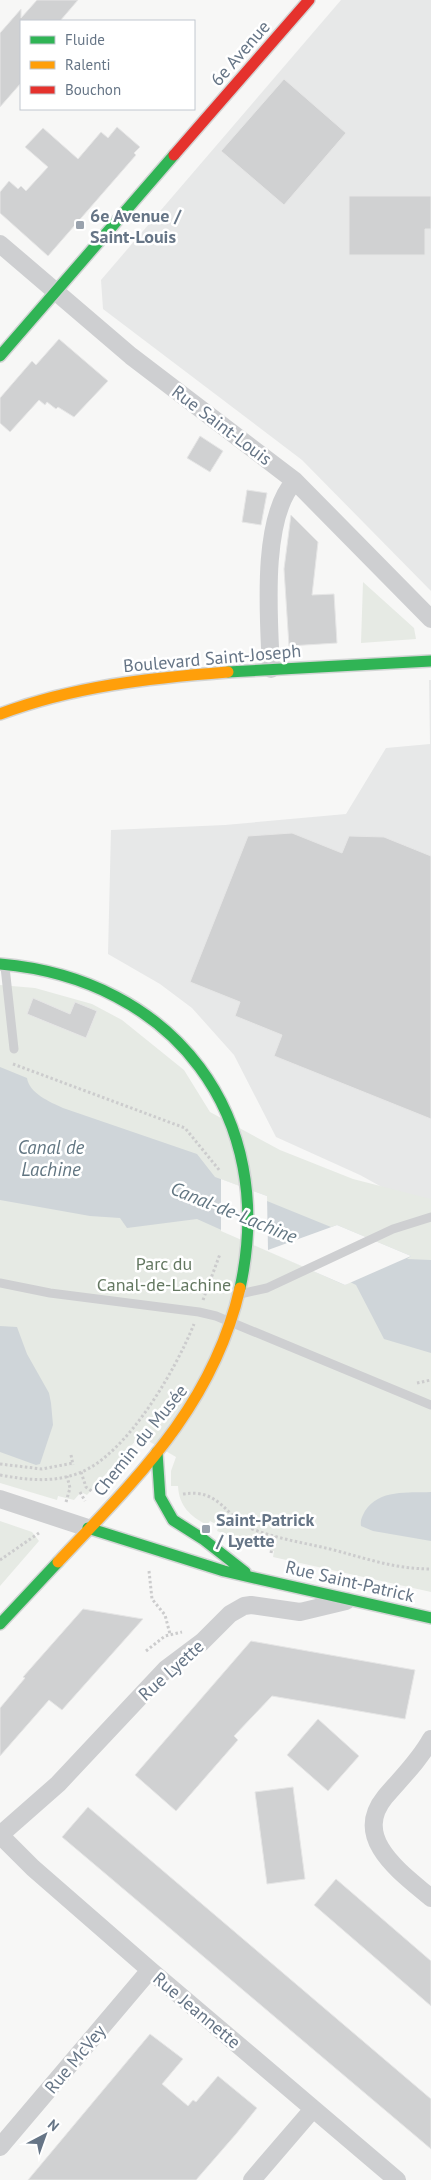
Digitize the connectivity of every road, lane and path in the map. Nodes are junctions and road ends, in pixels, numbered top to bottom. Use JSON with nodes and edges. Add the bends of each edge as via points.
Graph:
{"nodes":[{"id":1,"x":309,"y":0,"type":"edge"},
{"id":2,"x":0,"y":244,"type":"edge"},
{"id":3,"x":56,"y":292,"type":"junction"},
{"id":4,"x":0,"y":356,"type":"edge"},
{"id":5,"x":295,"y":481,"type":"junction"},
{"id":6,"x":431,"y":619,"type":"edge"},
{"id":7,"x":431,"y":661,"type":"edge"},
{"id":8,"x":271,"y":669,"type":"junction"},
{"id":9,"x":0,"y":714,"type":"edge"},
{"id":10,"x":2,"y":964,"type":"edge"},
{"id":11,"x":14,"y":1049,"type":"dead end"},
{"id":12,"x":9,"y":1063,"type":"dead end"},
{"id":13,"x":224,"y":1176,"type":"dead end"},
{"id":14,"x":431,"y":1217,"type":"edge"},
{"id":15,"x":221,"y":1252,"type":"dead end"},
{"id":16,"x":0,"y":1283,"type":"edge"},
{"id":17,"x":239,"y":1294,"type":"junction"},
{"id":18,"x":202,"y":1303,"type":"dead end"},
{"id":19,"x":231,"y":1321,"type":"junction"},
{"id":20,"x":195,"y":1323,"type":"dead end"},
{"id":21,"x":431,"y":1405,"type":"edge"},
{"id":22,"x":157,"y":1452,"type":"junction"},
{"id":23,"x":71,"y":1455,"type":"dead end"},
{"id":24,"x":0,"y":1464,"type":"edge"},
{"id":25,"x":81,"y":1472,"type":"junction"},
{"id":26,"x":0,"y":1475,"type":"edge"},
{"id":27,"x":67,"y":1476,"type":"junction"},
{"id":28,"x":80,"y":1492,"type":"dead end"},
{"id":29,"x":93,"y":1492,"type":"dead end"},
{"id":30,"x":175,"y":1496,"type":"dead end"},
{"id":31,"x":0,"y":1499,"type":"edge"},
{"id":32,"x":66,"y":1501,"type":"dead end"},
{"id":33,"x":85,"y":1501,"type":"dead end"},
{"id":34,"x":88,"y":1528,"type":"junction"},
{"id":35,"x":42,"y":1532,"type":"dead end"},
{"id":36,"x":274,"y":1536,"type":"junction"},
{"id":37,"x":271,"y":1553,"type":"dead end"},
{"id":38,"x":0,"y":1560,"type":"edge"},
{"id":39,"x":148,"y":1563,"type":"dead end"},
{"id":40,"x":431,"y":1569,"type":"edge"},
{"id":41,"x":250,"y":1577,"type":"junction"},
{"id":42,"x":352,"y":1600,"type":"junction"},
{"id":43,"x":431,"y":1618,"type":"edge"},
{"id":44,"x":0,"y":1624,"type":"edge"},
{"id":45,"x":170,"y":1634,"type":"dead end"},
{"id":46,"x":431,"y":1739,"type":"edge"},
{"id":47,"x":0,"y":1835,"type":"edge"},
{"id":48,"x":431,"y":1898,"type":"edge"},
{"id":49,"x":150,"y":1970,"type":"junction"},
{"id":50,"x":313,"y":2109,"type":"junction"},
{"id":51,"x":0,"y":2147,"type":"edge"},
{"id":52,"x":252,"y":2180,"type":"edge"},
{"id":53,"x":397,"y":2180,"type":"edge"}],
"edges":[{"from":1,"to":3,"type":"street","name":"6e Avenue"},
{"from":2,"to":3,"type":"street","name":"Rue Saint-Louis"},
{"from":3,"to":4,"type":"street","name":"6e Avenue"},
{"from":3,"to":5,"type":"street","name":"Rue Saint-Louis","via":[[131,356]]},
{"from":5,"to":6,"type":"street","name":"Rue Saint-Louis"},
{"from":5,"to":8,"type":"street","via":[[282,499],[269,565]]},
{"from":7,"to":8,"type":"street","name":"Boulevard Saint-Joseph"},
{"from":8,"to":9,"type":"street","name":"Boulevard Saint-Joseph","via":[[121,684],[47,698]]},
{"from":10,"to":11,"type":"lane"},
{"from":10,"to":17,"type":"street","name":"Chemin du Musée","via":[[52,972],[98,987],[139,1010],[177,1040],[206,1076],[229,1117],[242,1156],[247,1188],[247,1242]]},
{"from":12,"to":13,"type":"path","via":[[186,1128]]},
{"from":14,"to":17,"type":"lane","via":[[393,1228],[260,1291]]},
{"from":15,"to":18,"type":"path"},
{"from":16,"to":19,"type":"lane","via":[[199,1312]]},
{"from":17,"to":19,"type":"street","name":"Chemin du Musée"},
{"from":19,"to":21,"type":"lane"},
{"from":19,"to":22,"type":"street","name":"Chemin du Musée","via":[[202,1391]]},
{"from":20,"to":25,"type":"path","via":[[175,1367],[147,1410],[108,1453]]},
{"from":22,"to":34,"type":"street","name":"Chemin du Musée"},
{"from":22,"to":41,"type":"street","via":[[160,1497],[173,1520],[203,1539]]},
{"from":23,"to":24,"type":"path","via":[[73,1464],[42,1469]]},
{"from":25,"to":27,"type":"path"},
{"from":25,"to":29,"type":"path","via":[[86,1487]]},
{"from":26,"to":27,"type":"path","via":[[35,1480]]},
{"from":27,"to":32,"type":"path","via":[[70,1488]]},
{"from":28,"to":33,"type":"path"},
{"from":30,"to":36,"type":"path","via":[[196,1493],[210,1497],[245,1526]]},
{"from":31,"to":34,"type":"street"},
{"from":34,"to":41,"type":"street","name":"Rue Saint-Patrick","via":[[181,1559]]},
{"from":34,"to":44,"type":"street","name":"Chemin du Musée"},
{"from":35,"to":38,"type":"path"},
{"from":36,"to":37,"type":"path"},
{"from":36,"to":40,"type":"path","via":[[392,1567]]},
{"from":39,"to":45,"type":"path","via":[[152,1599],[164,1615]]},
{"from":41,"to":42,"type":"street","name":"Rue Saint-Patrick"},
{"from":42,"to":43,"type":"street","name":"Rue Saint-Patrick"},
{"from":42,"to":47,"type":"street","name":"Rue Lyette","via":[[300,1612],[266,1605],[244,1606],[230,1614],[202,1642],[159,1676],[71,1771]]},
{"from":46,"to":48,"type":"street","via":[[420,1757],[382,1800],[374,1821],[375,1836],[384,1854]]},
{"from":47,"to":49,"type":"street","name":"Rue Jeannette"},
{"from":49,"to":50,"type":"street","name":"Rue Jeannette"},
{"from":49,"to":51,"type":"street","name":"Rue McVey"},
{"from":50,"to":52,"type":"street"},
{"from":50,"to":53,"type":"street","name":"Rue Jeannette"}]}
